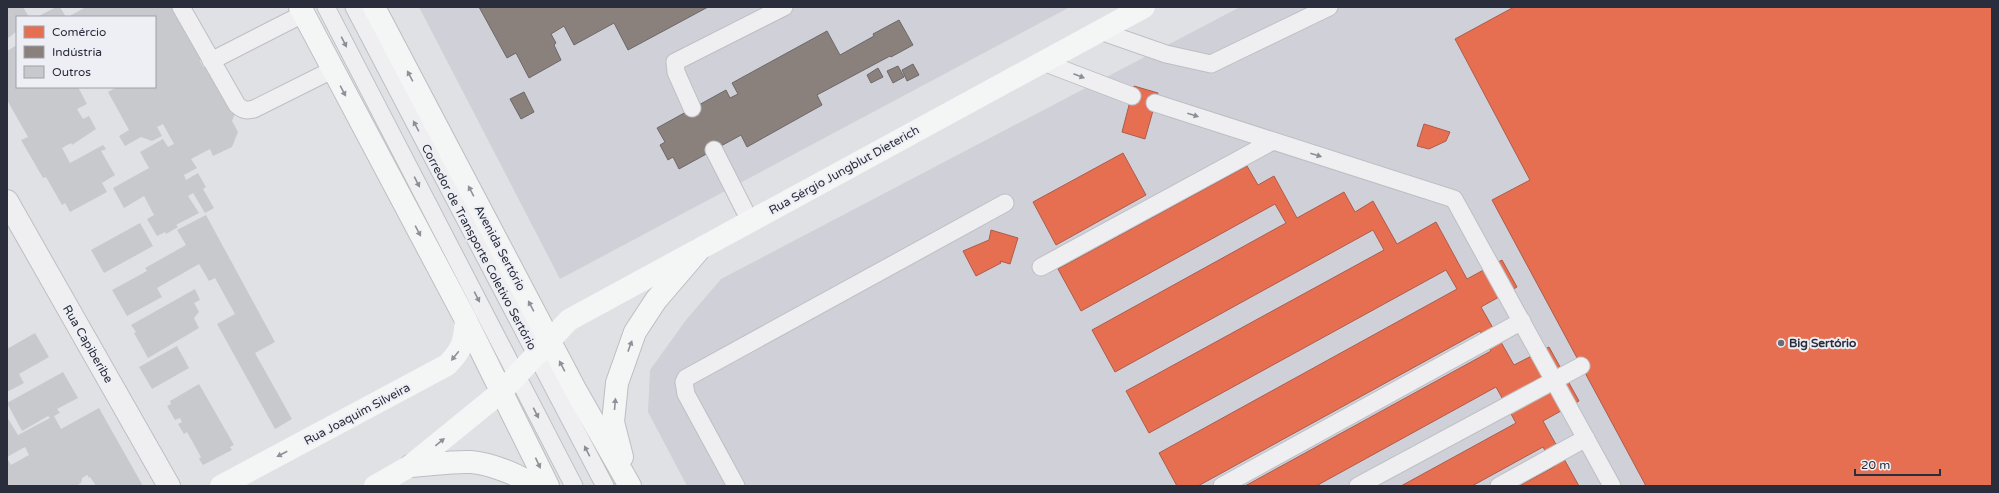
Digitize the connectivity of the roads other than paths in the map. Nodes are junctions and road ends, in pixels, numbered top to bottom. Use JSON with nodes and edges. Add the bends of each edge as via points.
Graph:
{"nodes":[{"id":1,"x":181,"y":7,"type":"edge"},
{"id":2,"x":326,"y":7,"type":"edge"},
{"id":3,"x":354,"y":7,"type":"edge"},
{"id":4,"x":374,"y":7,"type":"edge"},
{"id":5,"x":784,"y":7,"type":"edge"},
{"id":6,"x":1144,"y":7,"type":"edge"},
{"id":7,"x":1329,"y":7,"type":"edge"},
{"id":8,"x":301,"y":11,"type":"edge"},
{"id":9,"x":1100,"y":31,"type":"junction"},
{"id":10,"x":211,"y":61,"type":"junction"},
{"id":11,"x":1043,"y":62,"type":"junction"},
{"id":12,"x":332,"y":70,"type":"junction"},
{"id":13,"x":1132,"y":96,"type":"dead end"},
{"id":14,"x":1155,"y":104,"type":"dead end"},
{"id":15,"x":692,"y":108,"type":"dead end"},
{"id":16,"x":1273,"y":141,"type":"junction"},
{"id":17,"x":714,"y":150,"type":"dead end"},
{"id":18,"x":7,"y":201,"type":"edge"},
{"id":19,"x":1005,"y":203,"type":"dead end"},
{"id":20,"x":750,"y":221,"type":"junction"},
{"id":21,"x":698,"y":251,"type":"junction"},
{"id":22,"x":1041,"y":267,"type":"dead end"},
{"id":23,"x":466,"y":320,"type":"junction"},
{"id":24,"x":1522,"y":321,"type":"junction"},
{"id":25,"x":542,"y":348,"type":"junction"},
{"id":26,"x":1580,"y":366,"type":"dead end"},
{"id":27,"x":516,"y":374,"type":"junction"},
{"id":28,"x":1554,"y":380,"type":"junction"},
{"id":29,"x":501,"y":392,"type":"junction"},
{"id":30,"x":1586,"y":438,"type":"junction"},
{"id":31,"x":410,"y":466,"type":"junction"},
{"id":32,"x":629,"y":485,"type":"edge"},
{"id":33,"x":169,"y":486,"type":"edge"},
{"id":34,"x":221,"y":486,"type":"edge"},
{"id":35,"x":375,"y":486,"type":"edge"},
{"id":36,"x":533,"y":486,"type":"edge"},
{"id":37,"x":548,"y":486,"type":"edge"},
{"id":38,"x":574,"y":486,"type":"edge"},
{"id":39,"x":605,"y":486,"type":"edge"},
{"id":40,"x":736,"y":486,"type":"edge"},
{"id":41,"x":1222,"y":486,"type":"edge"},
{"id":42,"x":1358,"y":486,"type":"edge"},
{"id":43,"x":1499,"y":486,"type":"edge"},
{"id":44,"x":1612,"y":486,"type":"edge"}],
"edges":[{"from":1,"to":10,"type":"lane"},
{"from":2,"to":27,"type":"lane","name":"Corredor de Transporte Coletivo Sertório","one_way":true},
{"from":25,"to":3,"type":"lane","name":"Corredor de Transporte Coletivo Sertório","one_way":true},
{"from":25,"to":4,"type":"main road","name":"Avenida Sertório","one_way":true},
{"from":5,"to":15,"type":"lane","via":[[675,62],[676,72]]},
{"from":6,"to":9,"type":"main road","name":"Rua Sérgio Jungblut Dieterich"},
{"from":7,"to":9,"type":"lane","via":[[1212,64],[1166,54]]},
{"from":8,"to":10,"type":"lane"},
{"from":8,"to":12,"type":"main road"},
{"from":9,"to":11,"type":"main road","name":"Rua Sérgio Jungblut Dieterich"},
{"from":10,"to":12,"type":"lane","via":[[237,105],[248,111]]},
{"from":11,"to":13,"type":"lane","one_way":true},
{"from":11,"to":20,"type":"main road","name":"Rua Sérgio Jungblut Dieterich"},
{"from":12,"to":23,"type":"main road","one_way":true},
{"from":14,"to":16,"type":"lane","one_way":true},
{"from":16,"to":22,"type":"lane"},
{"from":16,"to":24,"type":"lane","one_way":true,"via":[[1454,198]]},
{"from":17,"to":20,"type":"lane"},
{"from":18,"to":33,"type":"street","name":"Rua Capiberibe"},
{"from":19,"to":40,"type":"lane","via":[[686,378],[686,394]]},
{"from":20,"to":21,"type":"main road","name":"Rua Sérgio Jungblut Dieterich"},
{"from":21,"to":25,"type":"main road","name":"Rua Sérgio Jungblut Dieterich","via":[[569,320]]},
{"from":32,"to":21,"type":"main road","one_way":true,"via":[[613,422],[617,383],[635,332],[656,300]]},
{"from":23,"to":29,"type":"main road"},
{"from":23,"to":34,"type":"main road","name":"Rua Joaquim Silveira","one_way":true,"via":[[465,336],[459,353],[447,365]]},
{"from":24,"to":28,"type":"lane"},
{"from":24,"to":41,"type":"lane"},
{"from":25,"to":27,"type":"main road"},
{"from":32,"to":25,"type":"main road","name":"Avenida Sertório","one_way":true},
{"from":39,"to":25,"type":"lane","name":"Corredor de Transporte Coletivo Sertório","one_way":true},
{"from":26,"to":28,"type":"lane"},
{"from":27,"to":29,"type":"main road"},
{"from":27,"to":38,"type":"lane","name":"Corredor de Transporte Coletivo Sertório","one_way":true},
{"from":28,"to":30,"type":"lane"},
{"from":28,"to":42,"type":"lane"},
{"from":31,"to":29,"type":"main road","one_way":true},
{"from":29,"to":37,"type":"main road","one_way":true},
{"from":30,"to":43,"type":"lane"},
{"from":30,"to":44,"type":"lane"},
{"from":31,"to":35,"type":"main road"},
{"from":31,"to":36,"type":"main road","via":[[472,462],[526,480]]}]}
